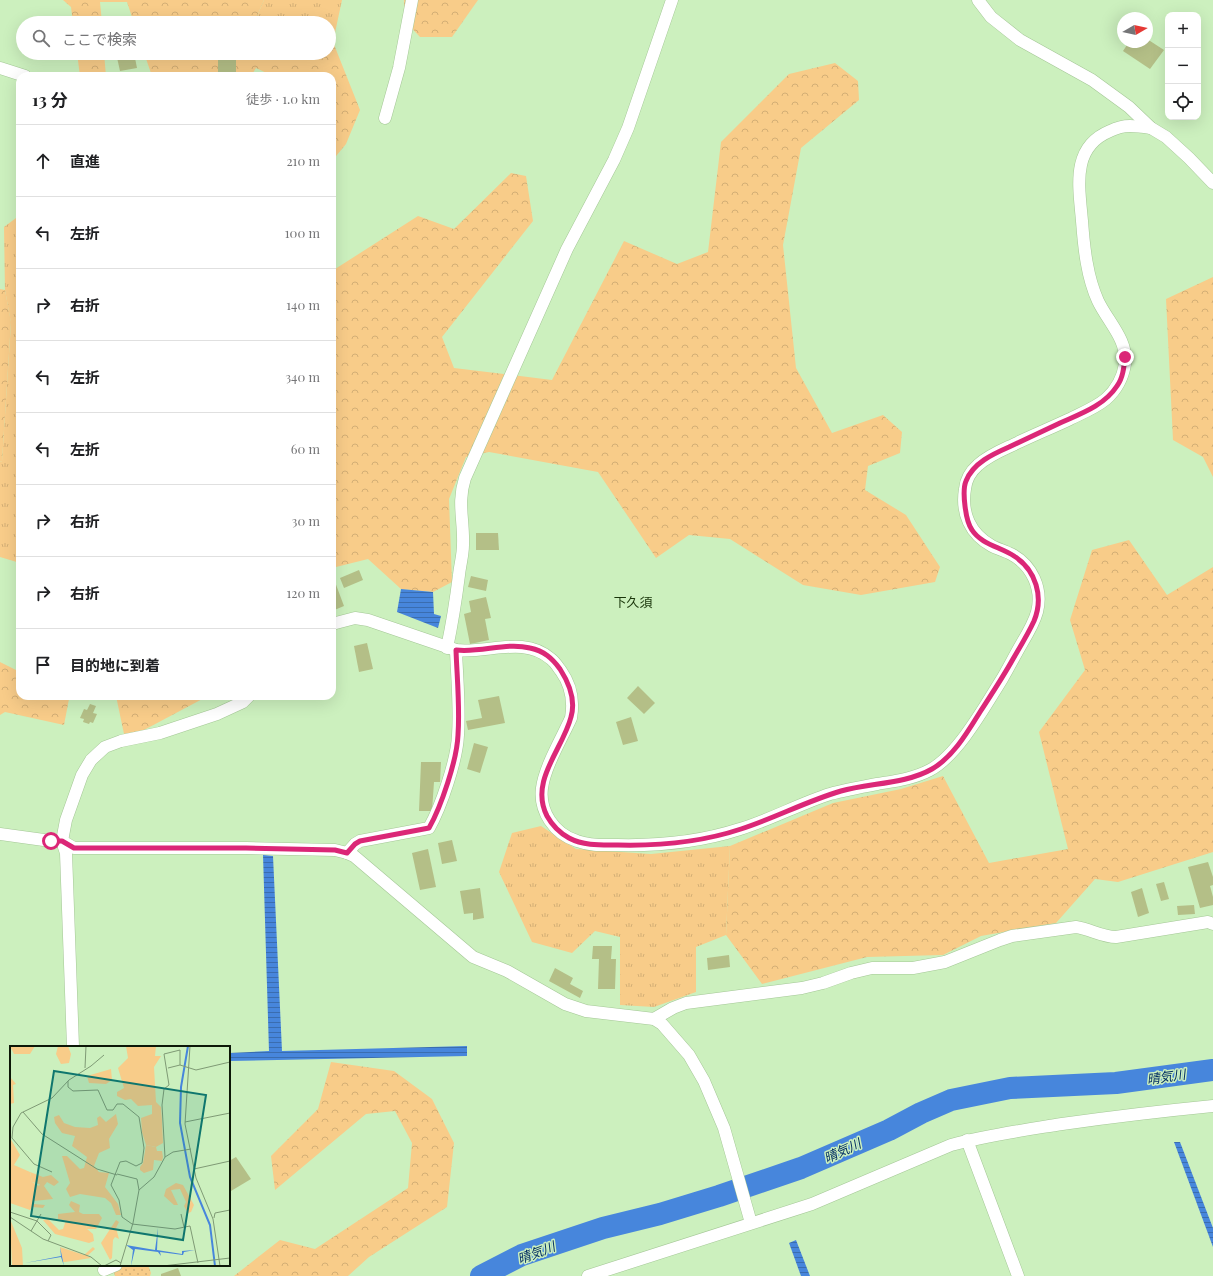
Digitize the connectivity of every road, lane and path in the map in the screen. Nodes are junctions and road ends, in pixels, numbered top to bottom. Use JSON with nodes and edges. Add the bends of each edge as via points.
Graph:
{"nodes":[{"id":1,"x":412,"y":0,"type":"edge"},
{"id":2,"x":672,"y":0,"type":"edge"},
{"id":3,"x":978,"y":0,"type":"edge"},
{"id":4,"x":0,"y":68,"type":"edge"},
{"id":5,"x":16,"y":73,"type":"edge"},
{"id":6,"x":385,"y":118,"type":"dead end"},
{"id":7,"x":1151,"y":128,"type":"junction"},
{"id":8,"x":1213,"y":183,"type":"edge"},
{"id":9,"x":336,"y":623,"type":"edge"},
{"id":10,"x":451,"y":649,"type":"junction"},
{"id":11,"x":245,"y":700,"type":"edge"},
{"id":12,"x":0,"y":834,"type":"edge"},
{"id":13,"x":62,"y":841,"type":"junction"},
{"id":14,"x":347,"y":853,"type":"junction"},
{"id":15,"x":1213,"y":924,"type":"edge"},
{"id":16,"x":654,"y":1019,"type":"junction"},
{"id":17,"x":73,"y":1046,"type":"edge"},
{"id":18,"x":1213,"y":1106,"type":"edge"},
{"id":19,"x":967,"y":1140,"type":"junction"},
{"id":20,"x":751,"y":1223,"type":"junction"},
{"id":21,"x":114,"y":1266,"type":"edge"},
{"id":22,"x":104,"y":1270,"type":"edge"},
{"id":23,"x":593,"y":1275,"type":"edge"},
{"id":24,"x":1018,"y":1276,"type":"edge"}],
"edges":[{"from":1,"to":6,"type":"street","via":[[399,68]]},
{"from":2,"to":10,"type":"street","via":[[628,128],[567,249],[465,478],[460,503],[463,546]]},
{"from":3,"to":7,"type":"street","via":[[991,17],[1020,40],[1092,80]]},
{"from":4,"to":5,"type":"street"},
{"from":7,"to":8,"type":"street","via":[[1166,137]]},
{"from":7,"to":10,"type":"street","via":[[1128,125],[1103,134],[1086,151],[1079,177],[1084,248],[1091,282],[1098,302],[1122,341],[1124,368],[1118,384],[1106,399],[1090,410],[992,454],[975,467],[966,481],[963,497],[972,531],[988,544],[1024,563],[1037,584],[1038,610],[1002,678],[966,734],[951,753],[932,769],[909,778],[826,795],[740,829],[697,840],[648,846],[592,845],[579,842],[558,830],[544,810],[542,800],[545,775],[571,718],[571,692],[565,677],[552,660],[542,652],[528,647],[512,646],[468,651]]},
{"from":9,"to":10,"type":"street","via":[[355,618],[368,620]]},
{"from":10,"to":14,"type":"street","via":[[458,736],[451,772],[435,819],[429,828],[360,841]]},
{"from":11,"to":13,"type":"street","via":[[217,714],[106,747],[91,760],[82,775],[66,820]]},
{"from":12,"to":13,"type":"street"},
{"from":13,"to":14,"type":"street","via":[[74,848],[246,848],[335,850]]},
{"from":13,"to":17,"type":"street","via":[[66,853]]},
{"from":14,"to":16,"type":"street","via":[[354,856],[473,957],[507,971],[565,1004],[586,1011]]},
{"from":15,"to":16,"type":"street","via":[[1208,922],[1116,937],[1106,937],[1086,928],[1076,927],[1012,936],[945,962],[913,968],[872,968],[802,988],[686,1003]]},
{"from":16,"to":20,"type":"street","via":[[662,1024],[688,1055],[704,1081],[724,1128]]},
{"from":18,"to":19,"type":"street","via":[[1112,1117]]},
{"from":19,"to":20,"type":"street","via":[[812,1204]]},
{"from":19,"to":24,"type":"street"},
{"from":20,"to":23,"type":"street"},
{"from":21,"to":22,"type":"street"}]}
